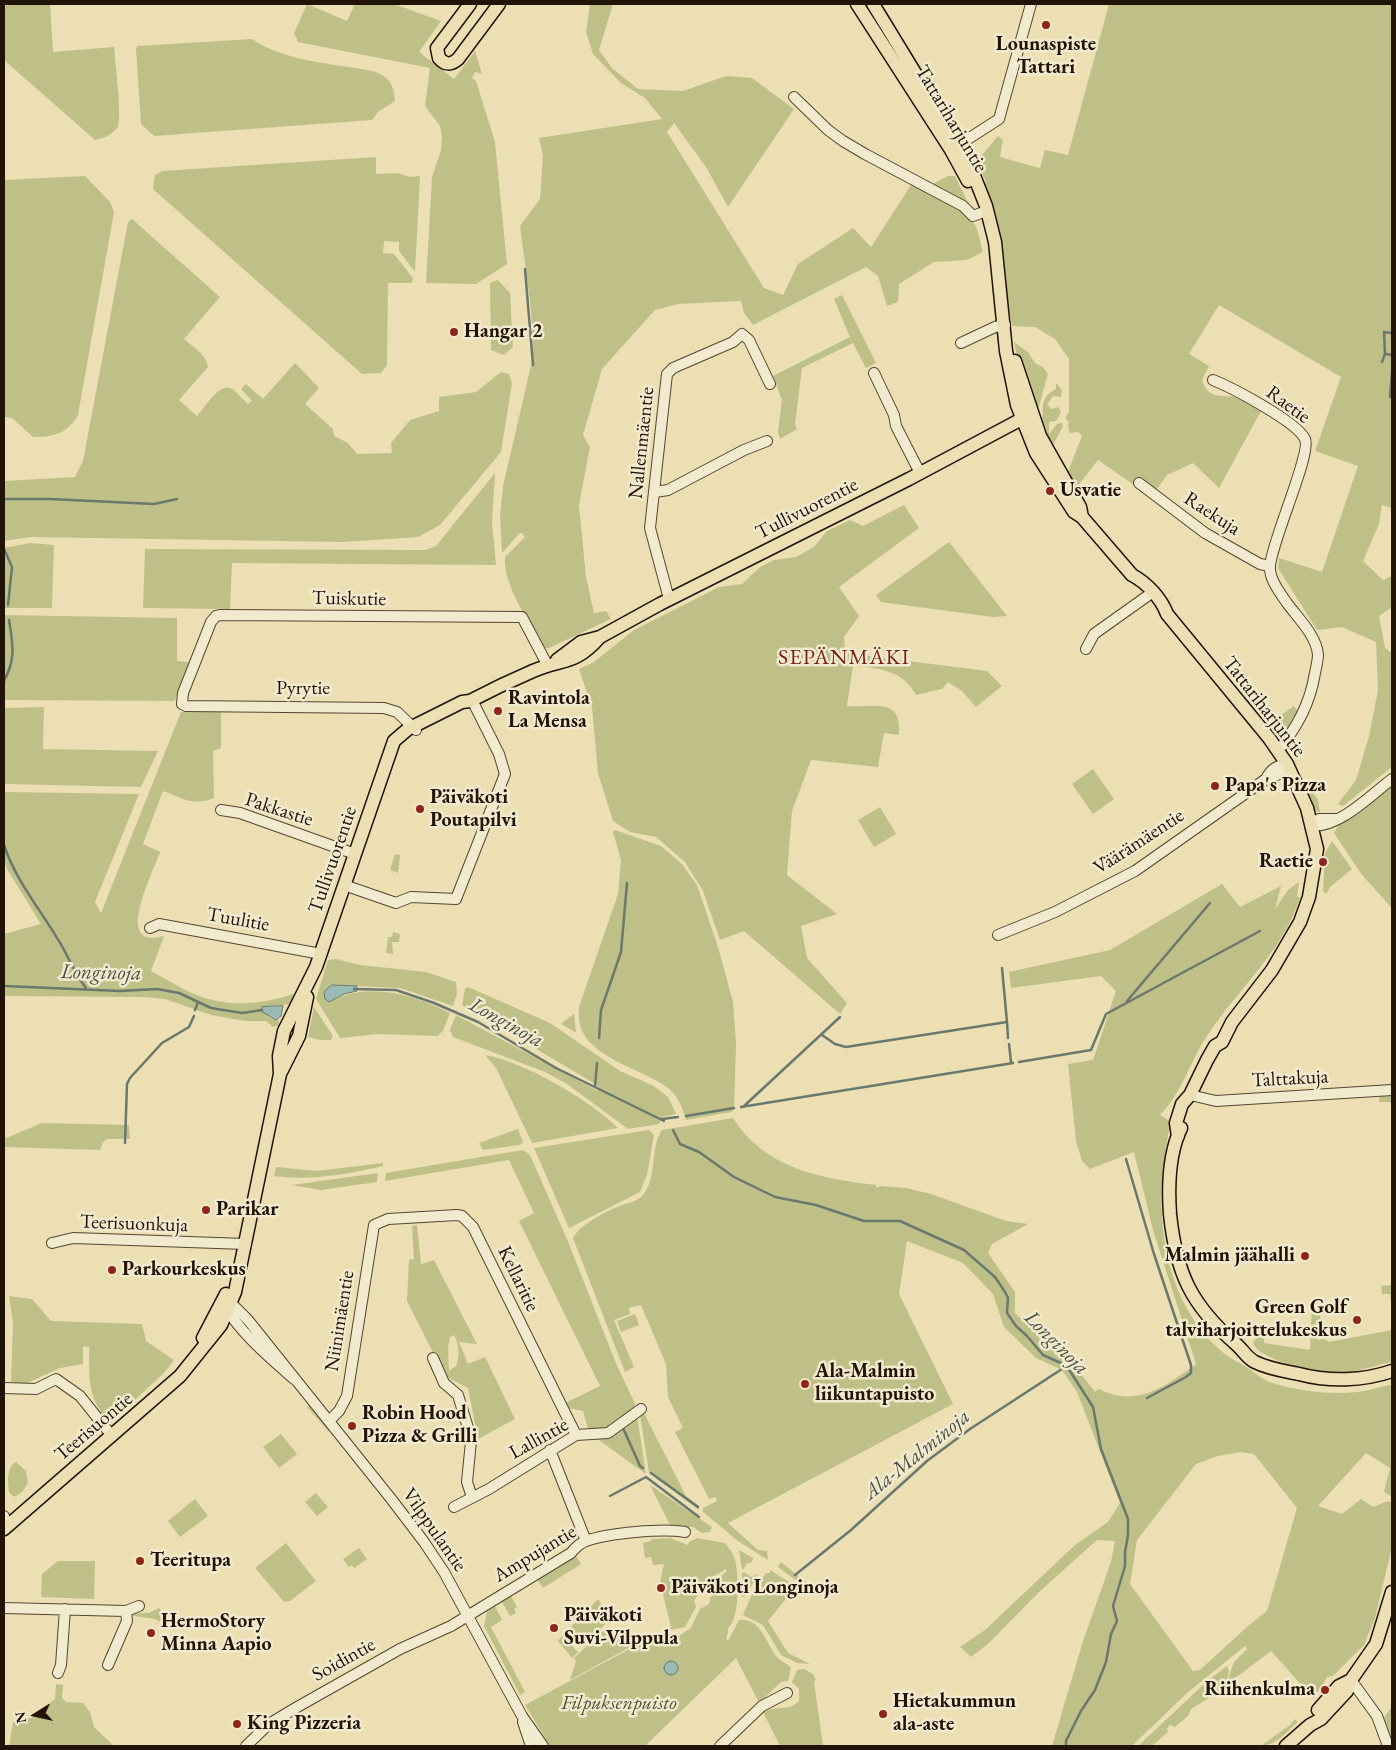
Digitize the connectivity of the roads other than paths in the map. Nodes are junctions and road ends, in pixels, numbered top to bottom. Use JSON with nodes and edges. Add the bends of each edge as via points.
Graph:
{"nodes":[{"id":1,"x":470,"y":4,"type":"edge"},
{"id":2,"x":499,"y":4,"type":"edge"},
{"id":3,"x":857,"y":4,"type":"edge"},
{"id":4,"x":873,"y":4,"type":"edge"},
{"id":5,"x":1031,"y":4,"type":"edge"},
{"id":6,"x":794,"y":97,"type":"dead end"},
{"id":7,"x":955,"y":148,"type":"junction"},
{"id":8,"x":981,"y":213,"type":"junction"},
{"id":9,"x":996,"y":262,"type":"junction"},
{"id":10,"x":1005,"y":325,"type":"junction"},
{"id":11,"x":961,"y":343,"type":"dead end"},
{"id":12,"x":874,"y":373,"type":"dead end"},
{"id":13,"x":1213,"y":380,"type":"dead end"},
{"id":14,"x":770,"y":384,"type":"dead end"},
{"id":15,"x":1026,"y":416,"type":"junction"},
{"id":16,"x":767,"y":442,"type":"dead end"},
{"id":17,"x":920,"y":473,"type":"junction"},
{"id":18,"x":1139,"y":484,"type":"dead end"},
{"id":19,"x":655,"y":492,"type":"junction"},
{"id":20,"x":1270,"y":566,"type":"junction"},
{"id":21,"x":1150,"y":595,"type":"junction"},
{"id":22,"x":669,"y":599,"type":"junction"},
{"id":23,"x":1086,"y":649,"type":"dead end"},
{"id":24,"x":548,"y":666,"type":"junction"},
{"id":25,"x":472,"y":700,"type":"junction"},
{"id":26,"x":182,"y":704,"type":"joint"},
{"id":27,"x":415,"y":729,"type":"junction"},
{"id":28,"x":1278,"y":751,"type":"junction"},
{"id":29,"x":1287,"y":764,"type":"junction"},
{"id":30,"x":1392,"y":779,"type":"edge"},
{"id":31,"x":221,"y":810,"type":"dead end"},
{"id":32,"x":1312,"y":829,"type":"junction"},
{"id":33,"x":355,"y":854,"type":"junction"},
{"id":34,"x":344,"y":886,"type":"junction"},
{"id":35,"x":150,"y":928,"type":"dead end"},
{"id":36,"x":998,"y":935,"type":"dead end"},
{"id":37,"x":321,"y":954,"type":"junction"},
{"id":38,"x":316,"y":967,"type":"joint"},
{"id":39,"x":1392,"y":1090,"type":"edge"},
{"id":40,"x":1190,"y":1094,"type":"junction"},
{"id":41,"x":378,"y":1223,"type":"joint"},
{"id":42,"x":52,"y":1243,"type":"dead end"},
{"id":43,"x":246,"y":1244,"type":"junction"},
{"id":44,"x":227,"y":1306,"type":"junction"},
{"id":45,"x":433,"y":1358,"type":"dead end"},
{"id":46,"x":1391,"y":1372,"type":"edge"},
{"id":47,"x":4,"y":1388,"type":"edge"},
{"id":48,"x":641,"y":1409,"type":"dead end"},
{"id":49,"x":329,"y":1421,"type":"junction"},
{"id":50,"x":576,"y":1435,"type":"junction"},
{"id":51,"x":112,"y":1436,"type":"junction"},
{"id":52,"x":550,"y":1450,"type":"junction"},
{"id":53,"x":472,"y":1497,"type":"junction"},
{"id":54,"x":454,"y":1506,"type":"dead end"},
{"id":55,"x":4,"y":1524,"type":"edge"},
{"id":56,"x":685,"y":1532,"type":"dead end"},
{"id":57,"x":586,"y":1541,"type":"junction"},
{"id":58,"x":1392,"y":1592,"type":"edge"},
{"id":59,"x":139,"y":1606,"type":"dead end"},
{"id":60,"x":4,"y":1608,"type":"edge"},
{"id":61,"x":65,"y":1609,"type":"junction"},
{"id":62,"x":126,"y":1611,"type":"junction"},
{"id":63,"x":468,"y":1616,"type":"junction"},
{"id":64,"x":108,"y":1665,"type":"dead end"},
{"id":65,"x":58,"y":1673,"type":"dead end"},
{"id":66,"x":1351,"y":1680,"type":"junction"},
{"id":67,"x":787,"y":1693,"type":"dead end"},
{"id":68,"x":522,"y":1716,"type":"junction"},
{"id":69,"x":246,"y":1746,"type":"edge"},
{"id":70,"x":531,"y":1746,"type":"edge"},
{"id":71,"x":542,"y":1746,"type":"edge"},
{"id":72,"x":720,"y":1746,"type":"edge"},
{"id":73,"x":1286,"y":1746,"type":"edge"},
{"id":74,"x":1388,"y":1746,"type":"edge"}],
"edges":[{"from":1,"to":2,"type":"main road","via":[[437,48],[438,58],[444,63],[458,59]]},
{"from":3,"to":7,"type":"main road","name":"Tattariharjuntie"},
{"from":4,"to":7,"type":"main road","name":"Tattariharjuntie"},
{"from":5,"to":7,"type":"street","via":[[999,119]]},
{"from":6,"to":8,"type":"street","via":[[828,130],[865,154],[963,206],[973,216]]},
{"from":7,"to":8,"type":"main road","name":"Tattariharjuntie"},
{"from":7,"to":9,"type":"main road","name":"Tattariharjuntie","via":[[986,206],[995,242]]},
{"from":8,"to":9,"type":"main road","name":"Tattariharjuntie"},
{"from":9,"to":10,"type":"main road","name":"Tattariharjuntie"},
{"from":10,"to":11,"type":"street"},
{"from":10,"to":15,"type":"main road","name":"Tattariharjuntie"},
{"from":12,"to":17,"type":"street"},
{"from":13,"to":20,"type":"street","name":"Raetie","via":[[1231,387],[1299,430],[1305,438],[1304,459],[1281,521]]},
{"from":14,"to":19,"type":"street","name":"Nallenmäentie","via":[[749,340],[742,334],[733,342],[673,368],[667,374]]},
{"from":15,"to":17,"type":"main road","name":"Tullivuorentie"},
{"from":15,"to":21,"type":"main road","name":"Tattariharjuntie","via":[[1080,507],[1082,517],[1132,574],[1142,580]]},
{"from":16,"to":19,"type":"street","via":[[744,450],[668,490]]},
{"from":17,"to":22,"type":"main road","name":"Tullivuorentie"},
{"from":18,"to":20,"type":"street","name":"Raekuja","via":[[1205,532],[1260,564]]},
{"from":19,"to":22,"type":"street","name":"Nallenmäentie","via":[[650,528]]},
{"from":20,"to":28,"type":"street","via":[[1273,579],[1310,635],[1318,654],[1313,689],[1305,711]]},
{"from":21,"to":23,"type":"street","via":[[1094,634]]},
{"from":21,"to":28,"type":"main road","name":"Tattariharjuntie","via":[[1164,605],[1167,614]]},
{"from":22,"to":24,"type":"main road","name":"Tullivuorentie","via":[[600,637],[582,642]]},
{"from":24,"to":25,"type":"main road","name":"Tullivuorentie"},
{"from":24,"to":26,"type":"street","name":"Tuiskutie","via":[[522,617],[221,615],[211,622],[183,693]]},
{"from":25,"to":27,"type":"main road","name":"Tullivuorentie","via":[[462,702]]},
{"from":25,"to":34,"type":"street","via":[[499,754],[505,774],[456,899],[411,898],[396,903]]},
{"from":26,"to":27,"type":"street","name":"Pyrytie","via":[[384,708],[397,712]]},
{"from":27,"to":33,"type":"main road","name":"Tullivuorentie","via":[[394,741]]},
{"from":28,"to":29,"type":"main road","name":"Tattariharjuntie"},
{"from":29,"to":32,"type":"main road","name":"Tattariharjuntie","via":[[1301,790]]},
{"from":29,"to":36,"type":"street","name":"Väärämäentie","via":[[1270,771],[1266,779],[1135,871],[1055,912]]},
{"from":30,"to":32,"type":"street","via":[[1331,824]]},
{"from":31,"to":33,"type":"street","name":"Pakkastie","via":[[240,813]]},
{"from":32,"to":40,"type":"main road","name":"Tattariharjuntie","via":[[1317,849],[1309,897],[1296,930],[1272,970],[1232,1022],[1222,1042],[1215,1046]]},
{"from":33,"to":34,"type":"main road","name":"Tullivuorentie"},
{"from":34,"to":37,"type":"main road","name":"Tullivuorentie"},
{"from":35,"to":37,"type":"street","name":"Tuulitie","via":[[159,924]]},
{"from":37,"to":38,"type":"main road","name":"Tullivuorentie"},
{"from":38,"to":43,"type":"main road","name":"Teerisuontie","via":[[284,1031],[279,1056],[280,1074]]},
{"from":39,"to":40,"type":"street","name":"Talttakuja","via":[[1216,1101]]},
{"from":40,"to":46,"type":"main road","name":"Tattariharjuntie","via":[[1182,1104],[1178,1118],[1169,1194],[1171,1226],[1180,1269],[1202,1311],[1256,1363],[1294,1373],[1338,1379]]},
{"from":41,"to":49,"type":"street","name":"Niinimäentie","via":[[372,1230],[347,1396]]},
{"from":41,"to":50,"type":"street","name":"Kellaritie","via":[[388,1219],[457,1215],[467,1220]]},
{"from":42,"to":43,"type":"street","name":"Teerisuonkuja","via":[[73,1238]]},
{"from":43,"to":44,"type":"main road","name":"Teerisuontie"},
{"from":44,"to":49,"type":"street","name":"Vilppulantie","via":[[256,1344],[294,1379]]},
{"from":44,"to":51,"type":"main road","name":"Teerisuontie","via":[[180,1376]]},
{"from":45,"to":53,"type":"street","via":[[444,1382],[458,1396],[468,1428],[471,1441],[467,1482]]},
{"from":47,"to":51,"type":"street","via":[[36,1389],[56,1379],[80,1396]]},
{"from":48,"to":50,"type":"street","name":"Lallintie","via":[[608,1433]]},
{"from":49,"to":63,"type":"street","name":"Vilppulantie","via":[[414,1529],[444,1572]]},
{"from":50,"to":52,"type":"street","name":"Lallintie"},
{"from":51,"to":55,"type":"main road","name":"Teerisuontie"},
{"from":52,"to":53,"type":"street","name":"Lallintie"},
{"from":52,"to":57,"type":"street"},
{"from":53,"to":54,"type":"street","name":"Lallintie"},
{"from":56,"to":57,"type":"street","name":"Ampujantie","via":[[644,1532]]},
{"from":57,"to":63,"type":"street","name":"Ampujantie"},
{"from":58,"to":66,"type":"main road","via":[[1376,1644]]},
{"from":59,"to":62,"type":"street"},
{"from":60,"to":61,"type":"street"},
{"from":61,"to":62,"type":"street"},
{"from":61,"to":65,"type":"street"},
{"from":62,"to":64,"type":"street","via":[[126,1621]]},
{"from":63,"to":68,"type":"street","name":"Vilppulantie"},
{"from":63,"to":69,"type":"street","name":"Soidintie","via":[[400,1649],[304,1703],[269,1724]]},
{"from":66,"to":73,"type":"main road","via":[[1339,1686],[1314,1715],[1310,1725]]},
{"from":66,"to":74,"type":"street","via":[[1377,1716]]},
{"from":67,"to":72,"type":"street","via":[[762,1706]]},
{"from":68,"to":70,"type":"street","name":"Vilppulantie"},
{"from":68,"to":71,"type":"street","name":"Vilppulantie"}]}
